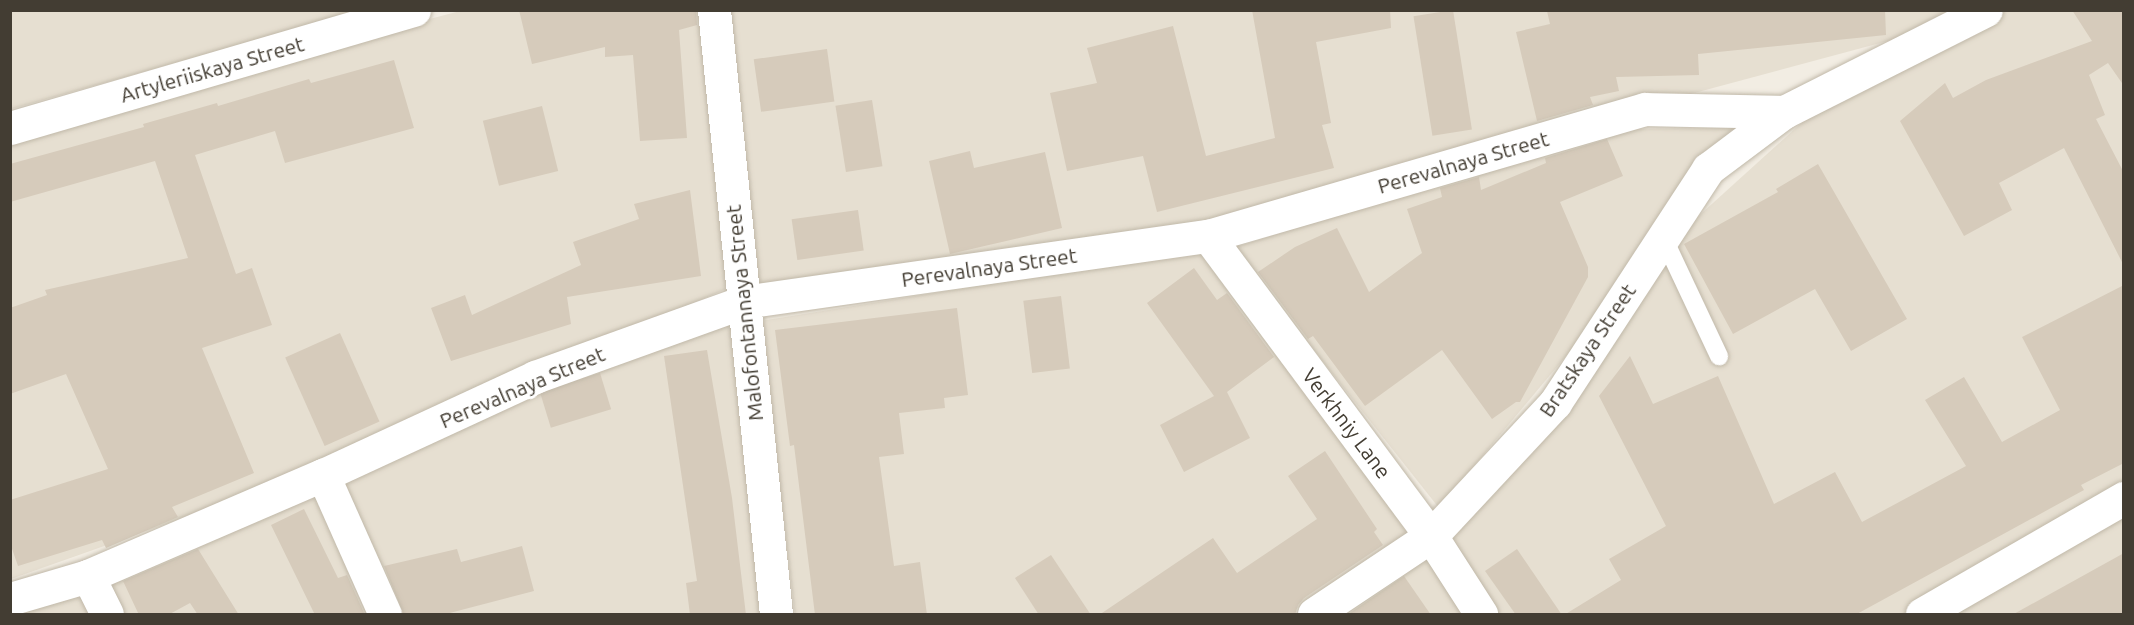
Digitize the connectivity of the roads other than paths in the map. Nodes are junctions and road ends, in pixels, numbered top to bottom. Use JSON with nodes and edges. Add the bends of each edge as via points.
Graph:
{"nodes":[{"id":1,"x":414,"y":10,"type":"edge"},
{"id":2,"x":714,"y":10,"type":"edge"},
{"id":3,"x":1986,"y":10,"type":"edge"},
{"id":4,"x":1784,"y":112,"type":"junction"},
{"id":5,"x":10,"y":128,"type":"edge"},
{"id":6,"x":1208,"y":236,"type":"junction"},
{"id":7,"x":1663,"y":237,"type":"junction"},
{"id":8,"x":743,"y":302,"type":"junction"},
{"id":9,"x":1719,"y":356,"type":"dead end"},
{"id":10,"x":322,"y":475,"type":"junction"},
{"id":11,"x":2124,"y":498,"type":"edge"},
{"id":12,"x":1431,"y":536,"type":"junction"},
{"id":13,"x":88,"y":576,"type":"junction"},
{"id":14,"x":10,"y":599,"type":"edge"},
{"id":15,"x":107,"y":615,"type":"edge"},
{"id":16,"x":385,"y":615,"type":"edge"},
{"id":17,"x":776,"y":615,"type":"edge"},
{"id":18,"x":1314,"y":615,"type":"edge"},
{"id":19,"x":1481,"y":615,"type":"edge"},
{"id":20,"x":1922,"y":615,"type":"edge"}],
"edges":[{"from":1,"to":5,"type":"street","name":"Artyleriiskaya Street"},
{"from":2,"to":8,"type":"street","name":"Malofontannaya Street"},
{"from":3,"to":4,"type":"street","name":"Perevalnaya Street"},
{"from":4,"to":6,"type":"street","name":"Perevalnaya Street","via":[[1645,109]]},
{"from":4,"to":7,"type":"street","name":"Bratskaya Street","via":[[1708,169]]},
{"from":6,"to":8,"type":"street","name":"Perevalnaya Street"},
{"from":6,"to":12,"type":"street","name":"Verkhniy Lane"},
{"from":7,"to":9,"type":"lane"},
{"from":7,"to":12,"type":"street","name":"Bratskaya Street","via":[[1555,403]]},
{"from":8,"to":10,"type":"street","name":"Perevalnaya Street","via":[[535,376]]},
{"from":8,"to":17,"type":"street","name":"Malofontannaya Street"},
{"from":10,"to":13,"type":"street","name":"Perevalnaya Street"},
{"from":10,"to":16,"type":"street"},
{"from":11,"to":20,"type":"street"},
{"from":12,"to":18,"type":"street","name":"Bratskaya Street"},
{"from":12,"to":19,"type":"street","name":"Verkhniy Lane"},
{"from":13,"to":14,"type":"street","name":"Perevalnaya Street"},
{"from":13,"to":15,"type":"street"}]}
